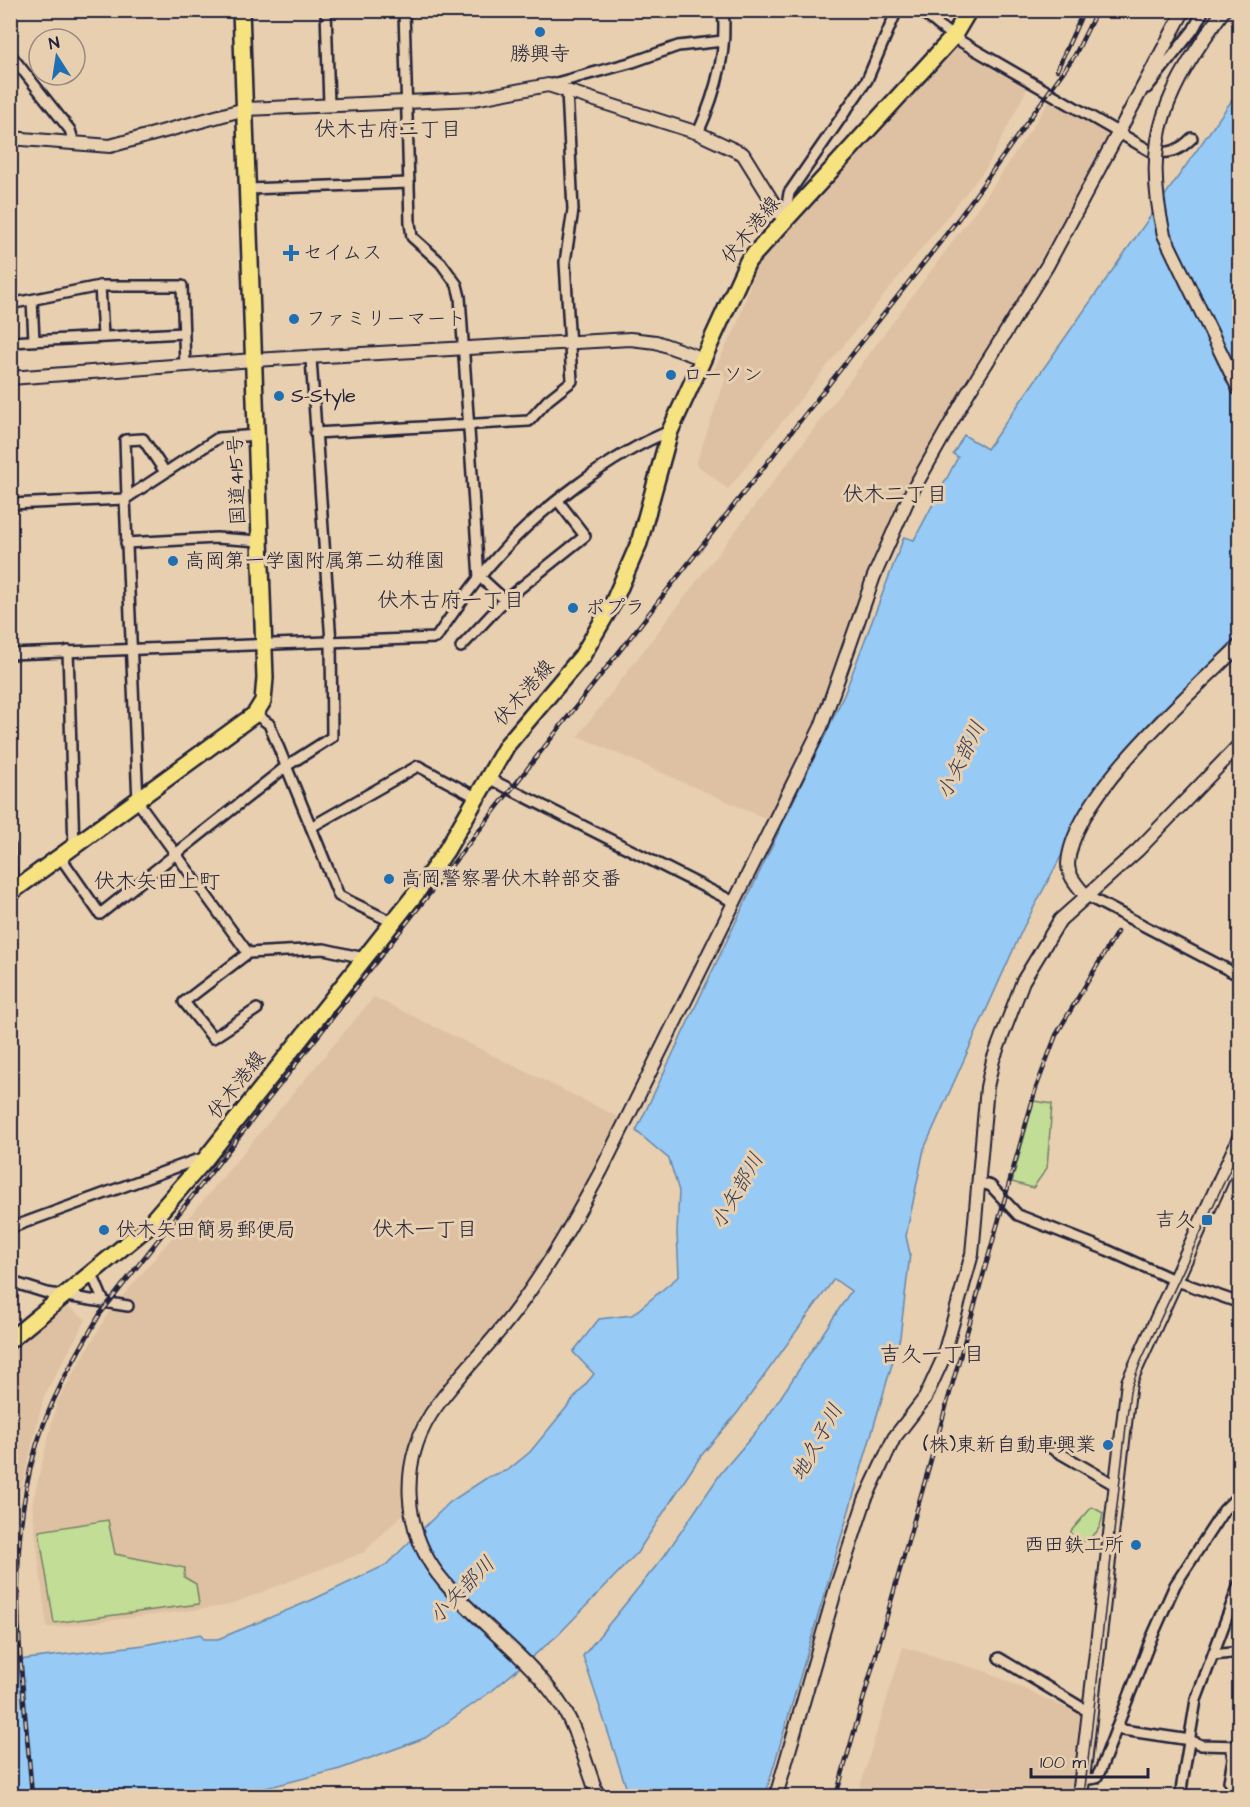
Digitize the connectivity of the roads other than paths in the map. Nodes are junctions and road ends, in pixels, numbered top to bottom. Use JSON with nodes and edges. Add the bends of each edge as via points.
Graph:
{"nodes":[{"id":1,"x":241,"y":10,"type":"edge"},
{"id":2,"x":326,"y":10,"type":"edge"},
{"id":3,"x":404,"y":10,"type":"edge"},
{"id":4,"x":723,"y":10,"type":"edge"},
{"id":5,"x":897,"y":10,"type":"edge"},
{"id":6,"x":920,"y":10,"type":"edge"},
{"id":7,"x":969,"y":10,"type":"edge"},
{"id":8,"x":1184,"y":10,"type":"edge"},
{"id":9,"x":1204,"y":10,"type":"edge"},
{"id":10,"x":1224,"y":10,"type":"edge"},
{"id":11,"x":952,"y":37,"type":"junction"},
{"id":12,"x":723,"y":41,"type":"junction"},
{"id":13,"x":10,"y":54,"type":"edge"},
{"id":14,"x":548,"y":85,"type":"junction"},
{"id":15,"x":567,"y":91,"type":"junction"},
{"id":16,"x":407,"y":103,"type":"junction"},
{"id":17,"x":329,"y":105,"type":"junction"},
{"id":18,"x":245,"y":109,"type":"junction"},
{"id":19,"x":1129,"y":109,"type":"junction"},
{"id":20,"x":1117,"y":131,"type":"junction"},
{"id":21,"x":698,"y":133,"type":"junction"},
{"id":22,"x":10,"y":138,"type":"edge"},
{"id":23,"x":1192,"y":138,"type":"dead end"},
{"id":24,"x":74,"y":143,"type":"junction"},
{"id":25,"x":409,"y":183,"type":"junction"},
{"id":26,"x":248,"y":189,"type":"junction"},
{"id":27,"x":784,"y":220,"type":"junction"},
{"id":28,"x":100,"y":286,"type":"junction"},
{"id":29,"x":32,"y":300,"type":"junction"},
{"id":30,"x":10,"y":304,"type":"edge"},
{"id":31,"x":184,"y":333,"type":"junction"},
{"id":32,"x":103,"y":336,"type":"junction"},
{"id":33,"x":34,"y":340,"type":"junction"},
{"id":34,"x":10,"y":342,"type":"edge"},
{"id":35,"x":570,"y":344,"type":"junction"},
{"id":36,"x":465,"y":350,"type":"junction"},
{"id":37,"x":311,"y":359,"type":"junction"},
{"id":38,"x":704,"y":359,"type":"junction"},
{"id":39,"x":254,"y":360,"type":"junction"},
{"id":40,"x":185,"y":365,"type":"junction"},
{"id":41,"x":10,"y":378,"type":"edge"},
{"id":42,"x":1239,"y":392,"type":"edge"},
{"id":43,"x":469,"y":423,"type":"junction"},
{"id":44,"x":670,"y":431,"type":"junction"},
{"id":45,"x":315,"y":433,"type":"junction"},
{"id":46,"x":256,"y":435,"type":"junction"},
{"id":47,"x":165,"y":472,"type":"junction"},
{"id":48,"x":126,"y":498,"type":"junction"},
{"id":49,"x":558,"y":501,"type":"junction"},
{"id":50,"x":10,"y":504,"type":"edge"},
{"id":51,"x":260,"y":541,"type":"junction"},
{"id":52,"x":126,"y":543,"type":"junction"},
{"id":53,"x":479,"y":577,"type":"junction"},
{"id":54,"x":505,"y":600,"type":"junction"},
{"id":55,"x":331,"y":642,"type":"junction"},
{"id":56,"x":263,"y":644,"type":"junction"},
{"id":57,"x":1239,"y":645,"type":"edge"},
{"id":58,"x":461,"y":647,"type":"dead end"},
{"id":59,"x":131,"y":649,"type":"junction"},
{"id":60,"x":68,"y":651,"type":"junction"},
{"id":61,"x":10,"y":654,"type":"edge"},
{"id":62,"x":255,"y":714,"type":"junction"},
{"id":63,"x":1239,"y":744,"type":"edge"},
{"id":64,"x":288,"y":765,"type":"junction"},
{"id":65,"x":488,"y":778,"type":"junction"},
{"id":66,"x":476,"y":797,"type":"junction"},
{"id":67,"x":138,"y":802,"type":"junction"},
{"id":68,"x":311,"y":826,"type":"junction"},
{"id":69,"x":10,"y":846,"type":"edge"},
{"id":70,"x":74,"y":848,"type":"junction"},
{"id":71,"x":175,"y":854,"type":"junction"},
{"id":72,"x":61,"y":858,"type":"junction"},
{"id":73,"x":11,"y":893,"type":"edge"},
{"id":74,"x":1085,"y":896,"type":"junction"},
{"id":75,"x":734,"y":902,"type":"junction"},
{"id":76,"x":392,"y":922,"type":"junction"},
{"id":77,"x":248,"y":953,"type":"junction"},
{"id":78,"x":364,"y":958,"type":"junction"},
{"id":79,"x":1239,"y":976,"type":"edge"},
{"id":80,"x":257,"y":1009,"type":"dead end"},
{"id":81,"x":1239,"y":1138,"type":"edge"},
{"id":82,"x":1239,"y":1157,"type":"edge"},
{"id":83,"x":203,"y":1162,"type":"junction"},
{"id":84,"x":978,"y":1182,"type":"junction"},
{"id":85,"x":10,"y":1228,"type":"edge"},
{"id":86,"x":92,"y":1274,"type":"junction"},
{"id":87,"x":10,"y":1275,"type":"edge"},
{"id":88,"x":1177,"y":1281,"type":"junction"},
{"id":89,"x":63,"y":1297,"type":"junction"},
{"id":90,"x":103,"y":1300,"type":"junction"},
{"id":91,"x":1239,"y":1303,"type":"edge"},
{"id":92,"x":128,"y":1306,"type":"dead end"},
{"id":93,"x":10,"y":1340,"type":"edge"},
{"id":94,"x":1051,"y":1448,"type":"dead end"},
{"id":95,"x":1115,"y":1485,"type":"junction"},
{"id":96,"x":1239,"y":1494,"type":"edge"},
{"id":97,"x":1239,"y":1582,"type":"edge"},
{"id":98,"x":1239,"y":1652,"type":"edge"},
{"id":99,"x":1213,"y":1655,"type":"junction"},
{"id":100,"x":999,"y":1659,"type":"dead end"},
{"id":101,"x":1089,"y":1712,"type":"junction"},
{"id":102,"x":1116,"y":1729,"type":"junction"},
{"id":103,"x":1190,"y":1740,"type":"junction"},
{"id":104,"x":1235,"y":1747,"type":"edge"},
{"id":105,"x":1085,"y":1780,"type":"junction"},
{"id":106,"x":1239,"y":1790,"type":"edge"},
{"id":107,"x":598,"y":1797,"type":"edge"},
{"id":108,"x":776,"y":1797,"type":"edge"},
{"id":109,"x":1080,"y":1797,"type":"edge"},
{"id":110,"x":1087,"y":1797,"type":"edge"},
{"id":111,"x":1180,"y":1797,"type":"edge"}],
"edges":[{"from":1,"to":18,"type":"main road","name":"国道415号"},
{"from":2,"to":17,"type":"street"},
{"from":3,"to":16,"type":"street"},
{"from":4,"to":12,"type":"street"},
{"from":5,"to":27,"type":"street","via":[[867,80],[789,193]]},
{"from":6,"to":11,"type":"street"},
{"from":7,"to":11,"type":"main road","name":"伏木港線"},
{"from":8,"to":19,"type":"street"},
{"from":9,"to":19,"type":"street","via":[[1193,30]]},
{"from":10,"to":42,"type":"street","bridge":true,"via":[[1171,93],[1158,132],[1154,160],[1164,235]]},
{"from":11,"to":20,"type":"street"},
{"from":11,"to":27,"type":"main road","name":"伏木港線"},
{"from":12,"to":14,"type":"street","via":[[678,46]]},
{"from":12,"to":21,"type":"street","via":[[711,103]]},
{"from":13,"to":24,"type":"street","via":[[70,130]]},
{"from":14,"to":15,"type":"street"},
{"from":14,"to":16,"type":"street","via":[[474,99]]},
{"from":15,"to":21,"type":"street"},
{"from":15,"to":35,"type":"street","via":[[573,210],[565,262]]},
{"from":16,"to":17,"type":"street"},
{"from":16,"to":25,"type":"street"},
{"from":17,"to":18,"type":"street"},
{"from":18,"to":24,"type":"street","via":[[110,146]]},
{"from":18,"to":26,"type":"main road","name":"国道415号"},
{"from":19,"to":20,"type":"street"},
{"from":20,"to":23,"type":"street","via":[[1152,152],[1167,154],[1180,150]]},
{"from":20,"to":75,"type":"street","via":[[1047,266],[910,495],[874,576],[821,727]]},
{"from":21,"to":27,"type":"street","via":[[743,154]]},
{"from":22,"to":24,"type":"street"},
{"from":25,"to":26,"type":"street"},
{"from":25,"to":36,"type":"street","via":[[412,237],[441,263],[456,285]]},
{"from":26,"to":39,"type":"main road","name":"国道415号"},
{"from":27,"to":38,"type":"main road","name":"伏木港線","via":[[748,261]]},
{"from":28,"to":29,"type":"street"},
{"from":28,"to":31,"type":"street","via":[[182,286]]},
{"from":28,"to":32,"type":"street"},
{"from":29,"to":30,"type":"street"},
{"from":29,"to":33,"type":"street"},
{"from":31,"to":32,"type":"street"},
{"from":31,"to":40,"type":"street"},
{"from":32,"to":33,"type":"street"},
{"from":33,"to":34,"type":"street"},
{"from":35,"to":36,"type":"street"},
{"from":35,"to":38,"type":"street","via":[[630,339],[657,342]]},
{"from":35,"to":43,"type":"street","via":[[572,381],[529,421]]},
{"from":36,"to":37,"type":"street"},
{"from":36,"to":43,"type":"street"},
{"from":37,"to":39,"type":"street"},
{"from":37,"to":45,"type":"street"},
{"from":38,"to":44,"type":"main road","name":"伏木港線"},
{"from":39,"to":40,"type":"street"},
{"from":39,"to":46,"type":"main road","name":"国道415号"},
{"from":40,"to":41,"type":"street"},
{"from":43,"to":45,"type":"street"},
{"from":43,"to":53,"type":"street"},
{"from":44,"to":49,"type":"street","via":[[641,442]]},
{"from":44,"to":65,"type":"main road","name":"伏木港線","via":[[639,543],[613,603],[582,656],[507,745]]},
{"from":45,"to":55,"type":"street"},
{"from":46,"to":47,"type":"street","via":[[218,438]]},
{"from":46,"to":51,"type":"main road","name":"国道415号"},
{"from":47,"to":48,"type":"street"},
{"from":47,"to":48,"type":"street","via":[[143,439],[125,440]]},
{"from":48,"to":50,"type":"street"},
{"from":48,"to":52,"type":"street"},
{"from":49,"to":53,"type":"street"},
{"from":49,"to":54,"type":"street","via":[[585,536]]},
{"from":51,"to":52,"type":"street","via":[[216,538]]},
{"from":51,"to":56,"type":"main road","name":"国道415号"},
{"from":52,"to":59,"type":"street"},
{"from":53,"to":54,"type":"street"},
{"from":53,"to":55,"type":"street","via":[[436,638]]},
{"from":54,"to":58,"type":"street"},
{"from":55,"to":56,"type":"street"},
{"from":55,"to":64,"type":"street","via":[[332,736]]},
{"from":56,"to":59,"type":"street"},
{"from":56,"to":62,"type":"main road","name":"国道415号","via":[[264,689]]},
{"from":57,"to":74,"type":"street","via":[[1137,747],[1084,817],[1068,866]]},
{"from":59,"to":60,"type":"street"},
{"from":59,"to":67,"type":"street"},
{"from":60,"to":61,"type":"street"},
{"from":60,"to":70,"type":"street"},
{"from":62,"to":64,"type":"street","via":[[269,724]]},
{"from":62,"to":67,"type":"main road"},
{"from":63,"to":74,"type":"street","via":[[1144,844]]},
{"from":64,"to":68,"type":"street"},
{"from":64,"to":71,"type":"street"},
{"from":65,"to":66,"type":"main road","name":"伏木港線"},
{"from":65,"to":75,"type":"street"},
{"from":66,"to":68,"type":"street","via":[[418,766]]},
{"from":66,"to":76,"type":"main road","name":"伏木港線","via":[[439,861]]},
{"from":67,"to":70,"type":"main road"},
{"from":67,"to":71,"type":"street"},
{"from":68,"to":76,"type":"street","via":[[339,896]]},
{"from":69,"to":73,"type":"street"},
{"from":70,"to":72,"type":"main road"},
{"from":71,"to":72,"type":"street","via":[[100,914]]},
{"from":71,"to":77,"type":"street"},
{"from":72,"to":73,"type":"main road"},
{"from":74,"to":79,"type":"street"},
{"from":74,"to":84,"type":"street","via":[[1060,920],[1044,944],[1003,1029],[987,1087]]},
{"from":75,"to":107,"type":"street","via":[[573,1221],[520,1305],[437,1404],[420,1434],[409,1480],[409,1508],[431,1567],[542,1678],[565,1710]]},
{"from":76,"to":78,"type":"main road","name":"伏木港線"},
{"from":77,"to":78,"type":"street","via":[[324,949]]},
{"from":77,"to":80,"type":"street","via":[[184,1002],[213,1038]]},
{"from":78,"to":83,"type":"main road","name":"伏木港線"},
{"from":81,"to":88,"type":"main road"},
{"from":82,"to":88,"type":"main road"},
{"from":83,"to":85,"type":"street","via":[[196,1160]]},
{"from":83,"to":86,"type":"main road","name":"伏木港線","via":[[145,1229]]},
{"from":84,"to":88,"type":"street","via":[[991,1186],[1018,1215]]},
{"from":84,"to":108,"type":"street","via":[[972,1254],[942,1361],[925,1398],[894,1438],[866,1500],[836,1588]]},
{"from":86,"to":89,"type":"main road","name":"伏木港線"},
{"from":86,"to":90,"type":"street"},
{"from":87,"to":89,"type":"street","via":[[15,1284]]},
{"from":88,"to":91,"type":"street"},
{"from":88,"to":95,"type":"main road","via":[[1129,1382]]},
{"from":88,"to":105,"type":"main road","via":[[1133,1396]]},
{"from":89,"to":90,"type":"street"},
{"from":89,"to":93,"type":"main road","name":"伏木港線"},
{"from":90,"to":92,"type":"street"},
{"from":94,"to":95,"type":"street"},
{"from":95,"to":101,"type":"main road"},
{"from":96,"to":102,"type":"street","via":[[1224,1510],[1175,1585]]},
{"from":97,"to":99,"type":"street"},
{"from":98,"to":99,"type":"street"},
{"from":99,"to":103,"type":"street","via":[[1196,1700]]},
{"from":100,"to":101,"type":"street"},
{"from":101,"to":105,"type":"main road"},
{"from":102,"to":103,"type":"street"},
{"from":102,"to":105,"type":"street","via":[[1096,1779]]},
{"from":103,"to":104,"type":"street","via":[[1201,1746]]},
{"from":103,"to":111,"type":"street"},
{"from":104,"to":106,"type":"street","via":[[1230,1781]]},
{"from":105,"to":109,"type":"main road"},
{"from":105,"to":110,"type":"main road"}]}
